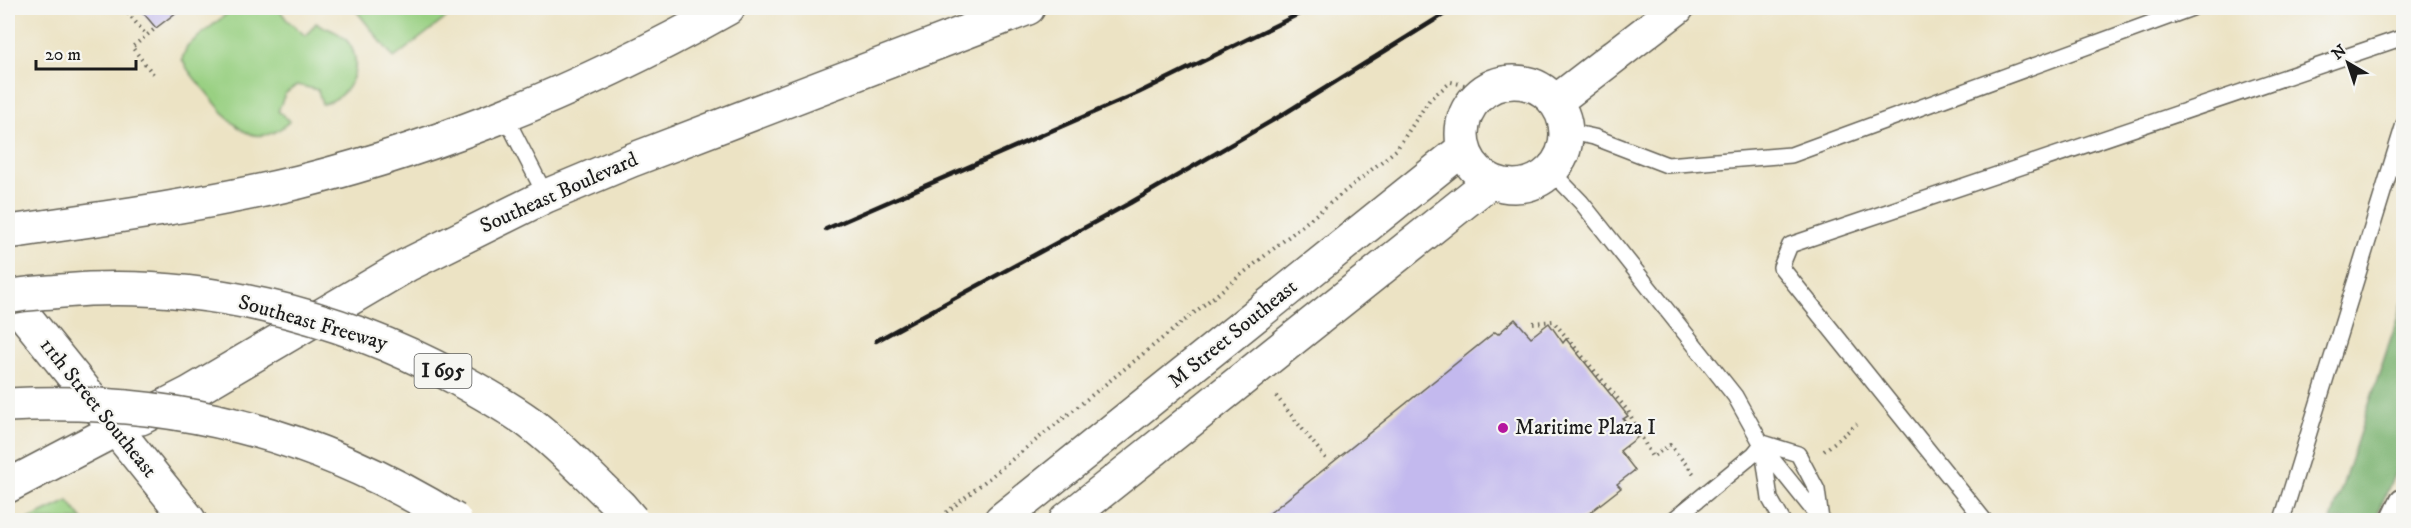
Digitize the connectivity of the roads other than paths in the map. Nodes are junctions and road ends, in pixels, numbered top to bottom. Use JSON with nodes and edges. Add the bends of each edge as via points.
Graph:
{"nodes":[{"id":1,"x":728,"y":8,"type":"edge"},
{"id":2,"x":1028,"y":8,"type":"edge"},
{"id":3,"x":1677,"y":8,"type":"edge"},
{"id":4,"x":2192,"y":8,"type":"edge"},
{"id":5,"x":2403,"y":37,"type":"edge"},
{"id":6,"x":505,"y":116,"type":"junction"},
{"id":7,"x":1561,"y":116,"type":"junction"},
{"id":8,"x":2403,"y":124,"type":"edge"},
{"id":9,"x":1464,"y":148,"type":"junction"},
{"id":10,"x":1551,"y":171,"type":"junction"},
{"id":11,"x":1491,"y":181,"type":"junction"},
{"id":12,"x":546,"y":196,"type":"junction"},
{"id":13,"x":8,"y":232,"type":"edge"},
{"id":14,"x":8,"y":296,"type":"edge"},
{"id":15,"x":8,"y":405,"type":"edge"},
{"id":16,"x":115,"y":430,"type":"junction"},
{"id":17,"x":1763,"y":443,"type":"junction"},
{"id":18,"x":8,"y":486,"type":"edge"},
{"id":19,"x":2403,"y":503,"type":"edge"},
{"id":20,"x":189,"y":520,"type":"edge"},
{"id":21,"x":455,"y":520,"type":"edge"},
{"id":22,"x":632,"y":520,"type":"edge"},
{"id":23,"x":1001,"y":520,"type":"edge"},
{"id":24,"x":1066,"y":520,"type":"edge"},
{"id":25,"x":1673,"y":520,"type":"edge"},
{"id":26,"x":1782,"y":520,"type":"edge"},
{"id":27,"x":1821,"y":520,"type":"edge"},
{"id":28,"x":1984,"y":520,"type":"edge"},
{"id":29,"x":2282,"y":520,"type":"edge"},
{"id":30,"x":2396,"y":520,"type":"edge"}],
"edges":[{"from":1,"to":6,"type":"main road","via":[[591,79]]},
{"from":2,"to":12,"type":"main road","name":"Southeast Boulevard"},
{"from":3,"to":7,"type":"main road"},
{"from":4,"to":7,"type":"lane","via":[[1791,156],[1667,165],[1594,137]]},
{"from":5,"to":28,"type":"lane","via":[[1790,245],[1781,267]]},
{"from":6,"to":12,"type":"lane"},
{"from":6,"to":13,"type":"main road","via":[[402,153],[289,184]]},
{"from":7,"to":9,"type":"main road","via":[[1544,91],[1531,84],[1500,84],[1486,90],[1466,115],[1462,131]]},
{"from":7,"to":10,"type":"main road","via":[[1560,160]]},
{"from":8,"to":29,"type":"lane"},
{"from":9,"to":11,"type":"main road","via":[[1470,161]]},
{"from":9,"to":23,"type":"main road","name":"M Street Southeast"},
{"from":10,"to":11,"type":"main road","via":[[1522,186]]},
{"from":10,"to":17,"type":"lane","via":[[1581,202],[1735,396]]},
{"from":11,"to":24,"type":"main road","name":"M Street Southeast"},
{"from":12,"to":16,"type":"main road","name":"Southeast Boulevard","via":[[407,266],[190,393]]},
{"from":14,"to":16,"type":"main road","name":"11th Street Southeast"},
{"from":14,"to":22,"type":"main road","name":"Southeast Freeway","number":"I 695","bridge":true,"via":[[139,288],[214,295],[332,324],[396,347],[530,423]]},
{"from":15,"to":21,"type":"main road","bridge":true,"via":[[65,402],[134,406],[258,429],[377,475]]},
{"from":16,"to":18,"type":"main road","name":"Southeast Boulevard"},
{"from":16,"to":20,"type":"main road","name":"11th Street Southeast"},
{"from":17,"to":25,"type":"lane"},
{"from":17,"to":26,"type":"lane","via":[[1770,499]]},
{"from":17,"to":27,"type":"lane","via":[[1784,476]]},
{"from":17,"to":27,"type":"lane","via":[[1798,454],[1817,490]]},
{"from":19,"to":30,"type":"street"}]}
